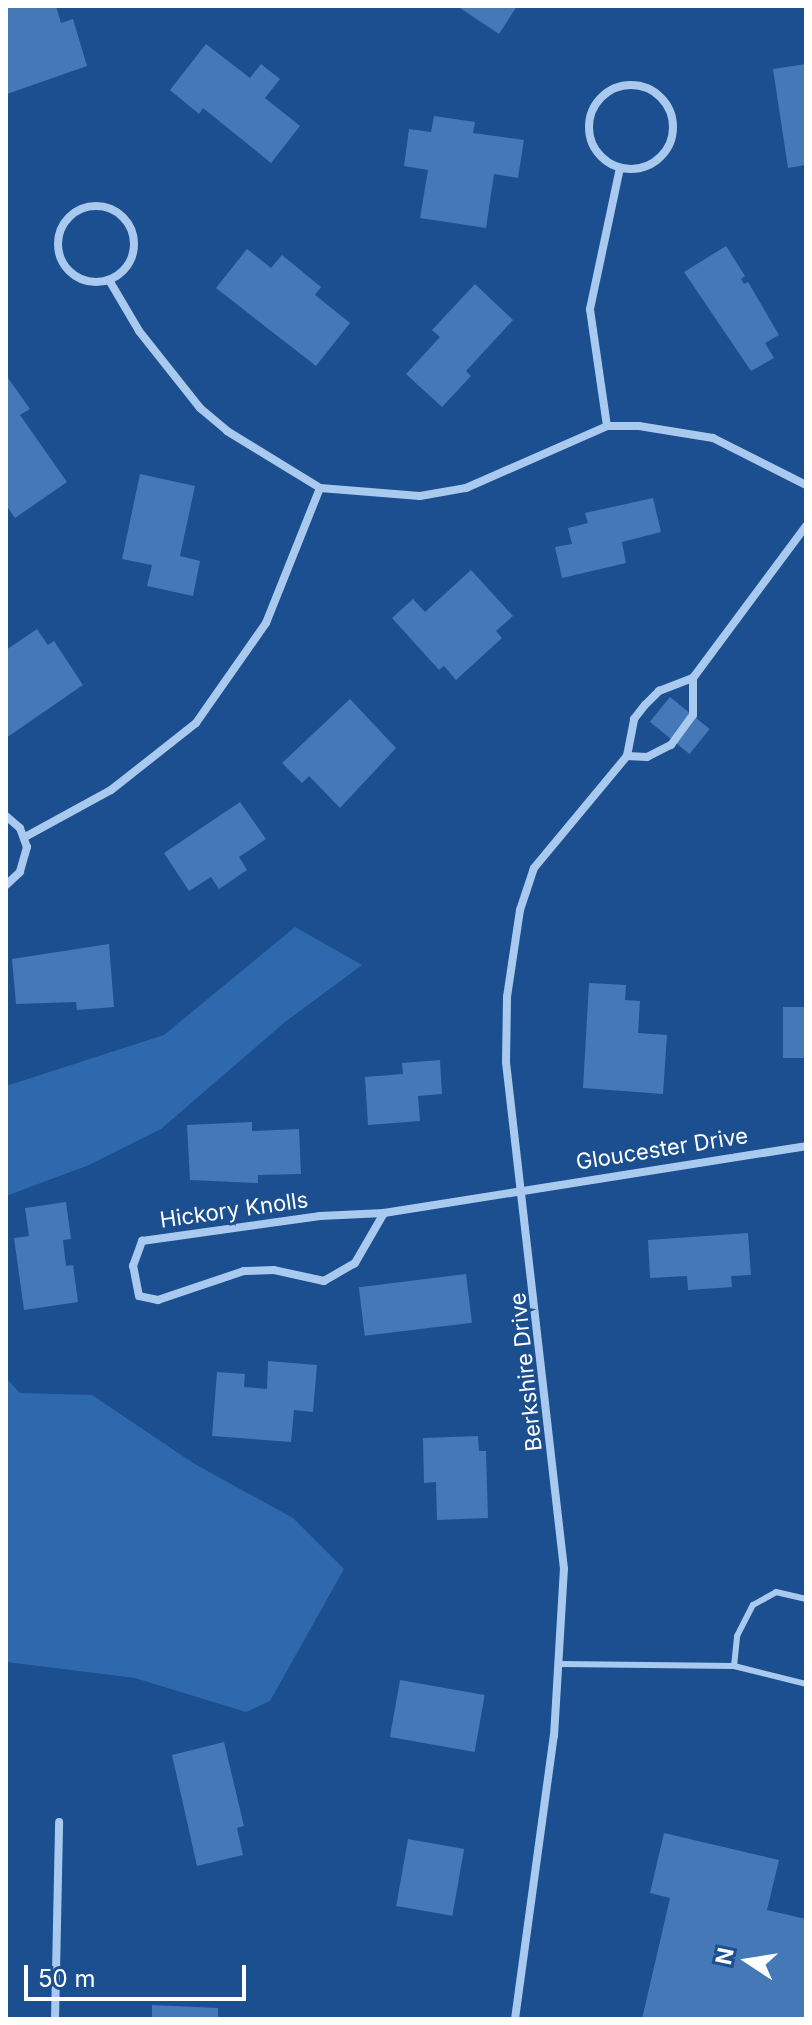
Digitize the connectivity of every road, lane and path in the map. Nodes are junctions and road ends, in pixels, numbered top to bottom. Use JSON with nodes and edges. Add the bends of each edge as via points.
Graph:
{"nodes":[{"id":1,"x":620,"y":168,"type":"junction"},
{"id":2,"x":109,"y":280,"type":"junction"},
{"id":3,"x":607,"y":426,"type":"junction"},
{"id":4,"x":806,"y":485,"type":"edge"},
{"id":5,"x":320,"y":488,"type":"junction"},
{"id":6,"x":806,"y":526,"type":"edge"},
{"id":7,"x":693,"y":678,"type":"junction"},
{"id":8,"x":627,"y":756,"type":"junction"},
{"id":9,"x":6,"y":816,"type":"edge"},
{"id":10,"x":25,"y":837,"type":"junction"},
{"id":11,"x":6,"y":885,"type":"edge"},
{"id":12,"x":806,"y":1146,"type":"edge"},
{"id":13,"x":523,"y":1189,"type":"junction"},
{"id":14,"x":384,"y":1213,"type":"junction"},
{"id":15,"x":806,"y":1599,"type":"edge"},
{"id":16,"x":561,"y":1664,"type":"junction"},
{"id":17,"x":734,"y":1666,"type":"junction"},
{"id":18,"x":806,"y":1684,"type":"edge"},
{"id":19,"x":59,"y":1822,"type":"dead end"},
{"id":20,"x":55,"y":2019,"type":"edge"},
{"id":21,"x":515,"y":2019,"type":"edge"}],
"edges":[{"from":1,"to":1,"type":"street","via":[[647,166],[672,136],[662,98],[638,85],[603,96],[590,118],[593,143]]},
{"from":1,"to":3,"type":"street","via":[[590,309]]},
{"from":2,"to":2,"type":"street","via":[[128,264],[132,232],[111,209],[79,209],[61,229],[59,255],[76,276]]},
{"from":2,"to":5,"type":"street","via":[[139,331],[200,408],[227,431]]},
{"from":3,"to":4,"type":"street","via":[[670,428],[713,438]]},
{"from":3,"to":5,"type":"street","via":[[466,488],[420,496]]},
{"from":5,"to":10,"type":"street","via":[[266,623],[196,723],[111,790]]},
{"from":6,"to":7,"type":"street"},
{"from":7,"to":8,"type":"street","name":"Berkshire Drive","via":[[659,691],[645,705],[634,719]]},
{"from":7,"to":8,"type":"street","via":[[693,715],[671,745],[647,757]]},
{"from":8,"to":13,"type":"street","name":"Berkshire Drive","via":[[534,868],[520,910],[507,997],[506,1062]]},
{"from":9,"to":10,"type":"street"},
{"from":10,"to":11,"type":"street","via":[[24,865]]},
{"from":12,"to":13,"type":"street","name":"Gloucester Drive"},
{"from":13,"to":14,"type":"street","name":"Hickory Knolls"},
{"from":13,"to":16,"type":"street","name":"Berkshire Drive","via":[[563,1537]]},
{"from":14,"to":14,"type":"street","name":"Hickory Knolls","via":[[320,1216],[142,1241],[133,1266],[139,1296],[158,1300],[244,1271],[274,1270],[324,1281],[355,1263]]},
{"from":15,"to":17,"type":"lane","via":[[776,1592],[753,1605],[737,1636]]},
{"from":16,"to":17,"type":"lane"},
{"from":16,"to":21,"type":"street","name":"Berkshire Drive"},
{"from":17,"to":18,"type":"lane"},
{"from":19,"to":20,"type":"street"}]}
